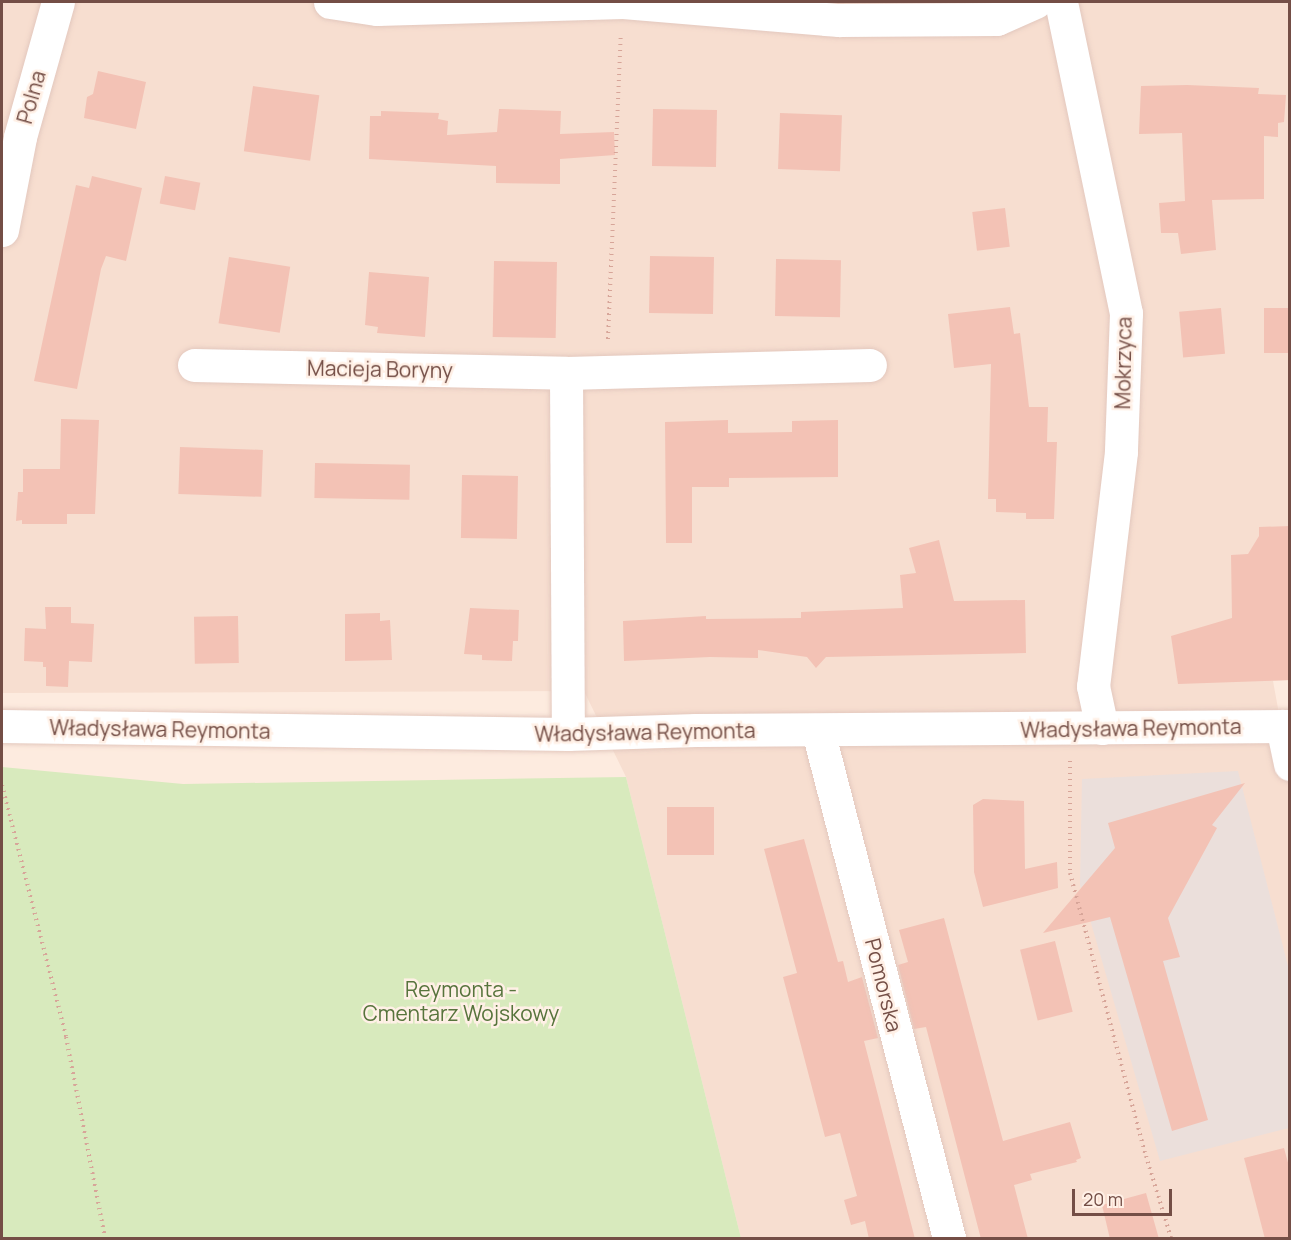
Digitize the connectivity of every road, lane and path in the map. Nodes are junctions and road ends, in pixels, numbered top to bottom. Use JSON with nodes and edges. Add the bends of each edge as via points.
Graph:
{"nodes":[{"id":1,"x":58,"y":2,"type":"edge"},
{"id":2,"x":330,"y":2,"type":"edge"},
{"id":3,"x":623,"y":2,"type":"edge"},
{"id":4,"x":1035,"y":2,"type":"edge"},
{"id":5,"x":1061,"y":2,"type":"edge"},
{"id":6,"x":2,"y":230,"type":"edge"},
{"id":7,"x":194,"y":365,"type":"dead end"},
{"id":8,"x":870,"y":365,"type":"dead end"},
{"id":9,"x":606,"y":370,"type":"junction"},
{"id":10,"x":566,"y":373,"type":"junction"},
{"id":11,"x":2,"y":726,"type":"edge"},
{"id":12,"x":1286,"y":726,"type":"edge"},
{"id":13,"x":1102,"y":728,"type":"junction"},
{"id":14,"x":1069,"y":729,"type":"junction"},
{"id":15,"x":818,"y":731,"type":"junction"},
{"id":16,"x":568,"y":734,"type":"junction"},
{"id":17,"x":1290,"y":764,"type":"edge"},
{"id":18,"x":2,"y":785,"type":"edge"},
{"id":19,"x":105,"y":1239,"type":"edge"},
{"id":20,"x":949,"y":1239,"type":"edge"},
{"id":21,"x":1171,"y":1239,"type":"edge"}],
"edges":[{"from":1,"to":6,"type":"street","name":"Polna","via":[[20,137]]},
{"from":2,"to":3,"type":"street","via":[[377,9]]},
{"from":3,"to":4,"type":"street","via":[[850,20],[997,19]]},
{"from":3,"to":9,"type":"path"},
{"from":5,"to":13,"type":"street","name":"Mokrzyca","via":[[1126,313],[1121,452],[1093,686]]},
{"from":7,"to":10,"type":"street","name":"Macieja Boryny"},
{"from":8,"to":9,"type":"street","name":"Macieja Boryny"},
{"from":9,"to":10,"type":"street","name":"Macieja Boryny"},
{"from":10,"to":16,"type":"street"},
{"from":11,"to":16,"type":"street","name":"Władysława Reymonta"},
{"from":12,"to":13,"type":"street","name":"Władysława Reymonta"},
{"from":12,"to":17,"type":"street"},
{"from":13,"to":14,"type":"street","name":"Władysława Reymonta"},
{"from":14,"to":15,"type":"street","name":"Władysława Reymonta"},
{"from":14,"to":21,"type":"path","via":[[1070,873]]},
{"from":15,"to":16,"type":"street","name":"Władysława Reymonta"},
{"from":15,"to":20,"type":"street","name":"Pomorska"},
{"from":18,"to":19,"type":"path","via":[[66,1037]]}]}
